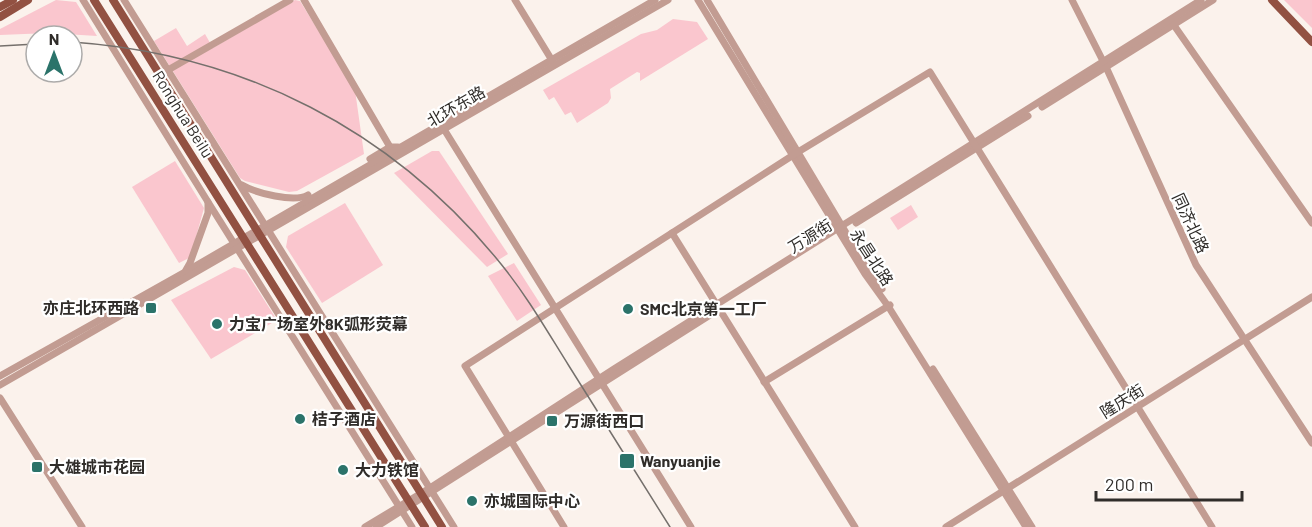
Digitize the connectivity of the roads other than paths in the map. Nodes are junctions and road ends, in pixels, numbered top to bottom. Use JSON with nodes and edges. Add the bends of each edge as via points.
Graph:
{"nodes":[{"id":1,"x":13,"y":0,"type":"edge"},
{"id":2,"x":28,"y":0,"type":"edge"},
{"id":3,"x":83,"y":0,"type":"edge"},
{"id":4,"x":94,"y":0,"type":"edge"},
{"id":5,"x":113,"y":0,"type":"edge"},
{"id":6,"x":124,"y":0,"type":"edge"},
{"id":7,"x":290,"y":0,"type":"edge"},
{"id":8,"x":304,"y":0,"type":"edge"},
{"id":9,"x":515,"y":0,"type":"edge"},
{"id":10,"x":655,"y":0,"type":"edge"},
{"id":11,"x":668,"y":0,"type":"edge"},
{"id":12,"x":698,"y":0,"type":"edge"},
{"id":13,"x":707,"y":0,"type":"edge"},
{"id":14,"x":1072,"y":0,"type":"edge"},
{"id":15,"x":1202,"y":0,"type":"edge"},
{"id":16,"x":1213,"y":0,"type":"edge"},
{"id":17,"x":1272,"y":0,"type":"edge"},
{"id":18,"x":0,"y":7,"type":"edge"},
{"id":19,"x":0,"y":16,"type":"edge"},
{"id":20,"x":137,"y":21,"type":"junction"},
{"id":21,"x":1172,"y":22,"type":"junction"},
{"id":22,"x":1312,"y":42,"type":"edge"},
{"id":23,"x":140,"y":44,"type":"junction"},
{"id":24,"x":553,"y":62,"type":"junction"},
{"id":25,"x":1104,"y":64,"type":"junction"},
{"id":26,"x":168,"y":70,"type":"junction"},
{"id":27,"x":442,"y":126,"type":"junction"},
{"id":28,"x":192,"y":129,"type":"junction"},
{"id":29,"x":182,"y":141,"type":"junction"},
{"id":30,"x":976,"y":145,"type":"junction"},
{"id":31,"x":216,"y":147,"type":"junction"},
{"id":32,"x":390,"y":147,"type":"junction"},
{"id":33,"x":400,"y":147,"type":"junction"},
{"id":34,"x":795,"y":154,"type":"junction"},
{"id":35,"x":185,"y":164,"type":"junction"},
{"id":36,"x":240,"y":184,"type":"junction"},
{"id":37,"x":208,"y":202,"type":"junction"},
{"id":38,"x":1312,"y":224,"type":"edge"},
{"id":39,"x":266,"y":227,"type":"junction"},
{"id":40,"x":842,"y":229,"type":"junction"},
{"id":41,"x":257,"y":233,"type":"junction"},
{"id":42,"x":672,"y":233,"type":"junction"},
{"id":43,"x":245,"y":240,"type":"junction"},
{"id":44,"x":236,"y":245,"type":"junction"},
{"id":45,"x":185,"y":272,"type":"junction"},
{"id":46,"x":308,"y":295,"type":"junction"},
{"id":47,"x":1312,"y":297,"type":"edge"},
{"id":48,"x":890,"y":305,"type":"junction"},
{"id":49,"x":555,"y":308,"type":"junction"},
{"id":50,"x":718,"y":308,"type":"junction"},
{"id":51,"x":311,"y":316,"type":"junction"},
{"id":52,"x":1243,"y":340,"type":"junction"},
{"id":53,"x":0,"y":376,"type":"edge"},
{"id":54,"x":600,"y":381,"type":"junction"},
{"id":55,"x":764,"y":382,"type":"junction"},
{"id":56,"x":0,"y":385,"type":"edge"},
{"id":57,"x":0,"y":398,"type":"edge"},
{"id":58,"x":1136,"y":408,"type":"junction"},
{"id":59,"x":363,"y":428,"type":"junction"},
{"id":60,"x":510,"y":440,"type":"junction"},
{"id":61,"x":1312,"y":443,"type":"edge"},
{"id":62,"x":366,"y":454,"type":"junction"},
{"id":63,"x":1005,"y":490,"type":"junction"},
{"id":64,"x":431,"y":491,"type":"junction"},
{"id":65,"x":422,"y":496,"type":"junction"},
{"id":66,"x":410,"y":503,"type":"junction"},
{"id":67,"x":400,"y":509,"type":"junction"},
{"id":68,"x":82,"y":527,"type":"edge"},
{"id":69,"x":365,"y":527,"type":"edge"},
{"id":70,"x":376,"y":527,"type":"edge"},
{"id":71,"x":412,"y":527,"type":"edge"},
{"id":72,"x":425,"y":527,"type":"edge"},
{"id":73,"x":442,"y":527,"type":"edge"},
{"id":74,"x":454,"y":527,"type":"edge"},
{"id":75,"x":564,"y":527,"type":"edge"},
{"id":76,"x":691,"y":527,"type":"edge"},
{"id":77,"x":855,"y":527,"type":"edge"},
{"id":78,"x":946,"y":527,"type":"edge"},
{"id":79,"x":1026,"y":527,"type":"edge"},
{"id":80,"x":1032,"y":527,"type":"edge"},
{"id":81,"x":1212,"y":527,"type":"edge"}],
"edges":[{"from":1,"to":18,"type":"main road"},
{"from":2,"to":19,"type":"main road"},
{"from":3,"to":35,"type":"street"},
{"from":4,"to":29,"type":"main road","name":"Ronghua Beilu"},
{"from":5,"to":23,"type":"main road","name":"Ronghua Beilu"},
{"from":6,"to":20,"type":"street"},
{"from":7,"to":26,"type":"street"},
{"from":8,"to":32,"type":"street"},
{"from":9,"to":24,"type":"street"},
{"from":10,"to":24,"type":"street","name":"北环东路"},
{"from":11,"to":24,"type":"street","name":"北环东路"},
{"from":12,"to":34,"type":"street","name":"永昌北路"},
{"from":13,"to":34,"type":"street","name":"永昌北路"},
{"from":14,"to":25,"type":"street","name":"同济北路"},
{"from":15,"to":21,"type":"street","name":"万源街"},
{"from":16,"to":21,"type":"street","name":"万源街"},
{"from":17,"to":22,"type":"main road"},
{"from":20,"to":23,"type":"street"},
{"from":20,"to":26,"type":"street"},
{"from":21,"to":25,"type":"street","name":"万源街"},
{"from":21,"to":38,"type":"street"},
{"from":23,"to":28,"type":"main road","name":"Ronghua Beilu"},
{"from":24,"to":27,"type":"street","name":"北环东路"},
{"from":25,"to":30,"type":"street","name":"万源街"},
{"from":25,"to":52,"type":"street","name":"同济北路","via":[[1196,266]]},
{"from":26,"to":31,"type":"street"},
{"from":27,"to":33,"type":"street","name":"北环东路"},
{"from":27,"to":39,"type":"street","name":"北环东路"},
{"from":27,"to":49,"type":"street"},
{"from":28,"to":31,"type":"street"},
{"from":28,"to":41,"type":"main road","name":"Ronghua Beilu"},
{"from":29,"to":35,"type":"street"},
{"from":29,"to":43,"type":"main road","name":"Ronghua Beilu"},
{"from":30,"to":34,"type":"street","via":[[930,72]]},
{"from":30,"to":40,"type":"street","name":"万源街"},
{"from":30,"to":58,"type":"street"},
{"from":31,"to":36,"type":"street"},
{"from":32,"to":33,"type":"street"},
{"from":32,"to":36,"type":"street","via":[[303,198],[251,190]]},
{"from":33,"to":39,"type":"street","name":"北环东路"},
{"from":34,"to":40,"type":"street","name":"永昌北路"},
{"from":34,"to":42,"type":"street"},
{"from":35,"to":37,"type":"street"},
{"from":36,"to":39,"type":"street"},
{"from":37,"to":44,"type":"street"},
{"from":37,"to":45,"type":"street","via":[[208,213]]},
{"from":39,"to":41,"type":"street","name":"北环东路"},
{"from":39,"to":46,"type":"street"},
{"from":40,"to":48,"type":"street","name":"永昌北路","via":[[865,274]]},
{"from":40,"to":50,"type":"street","name":"万源街"},
{"from":41,"to":43,"type":"street","name":"北环东路"},
{"from":41,"to":51,"type":"main road","name":"Ronghua Beilu"},
{"from":42,"to":49,"type":"street"},
{"from":42,"to":50,"type":"street"},
{"from":43,"to":44,"type":"street","name":"北环东路"},
{"from":43,"to":59,"type":"main road","name":"Ronghua Beilu"},
{"from":44,"to":45,"type":"street"},
{"from":44,"to":56,"type":"street"},
{"from":44,"to":62,"type":"street"},
{"from":45,"to":53,"type":"street"},
{"from":46,"to":51,"type":"street"},
{"from":46,"to":64,"type":"street"},
{"from":47,"to":52,"type":"street","name":"隆庆街"},
{"from":48,"to":55,"type":"street"},
{"from":48,"to":63,"type":"street","name":"永昌北路"},
{"from":49,"to":54,"type":"street"},
{"from":49,"to":60,"type":"street","via":[[465,366]]},
{"from":50,"to":54,"type":"street","name":"万源街"},
{"from":50,"to":55,"type":"street"},
{"from":51,"to":65,"type":"main road","name":"Ronghua Beilu"},
{"from":52,"to":58,"type":"street","name":"隆庆街"},
{"from":52,"to":61,"type":"street","name":"同济北路"},
{"from":54,"to":60,"type":"street","name":"万源街"},
{"from":54,"to":76,"type":"street"},
{"from":55,"to":77,"type":"street"},
{"from":57,"to":68,"type":"street"},
{"from":58,"to":63,"type":"street","name":"隆庆街"},
{"from":58,"to":81,"type":"street"},
{"from":59,"to":62,"type":"street"},
{"from":59,"to":66,"type":"main road","name":"Ronghua Beilu"},
{"from":60,"to":64,"type":"street","name":"万源街"},
{"from":60,"to":75,"type":"street"},
{"from":62,"to":67,"type":"street"},
{"from":63,"to":78,"type":"street","name":"隆庆街"},
{"from":63,"to":79,"type":"street","name":"永昌北路"},
{"from":63,"to":80,"type":"street","name":"永昌北路"},
{"from":64,"to":65,"type":"street","name":"万源街"},
{"from":64,"to":74,"type":"street"},
{"from":65,"to":66,"type":"street","name":"万源街"},
{"from":65,"to":73,"type":"main road","name":"Ronghua Beilu"},
{"from":66,"to":67,"type":"street","name":"万源街"},
{"from":66,"to":72,"type":"main road","name":"Ronghua Beilu"},
{"from":67,"to":69,"type":"street"},
{"from":67,"to":70,"type":"street"},
{"from":67,"to":71,"type":"street"}]}
